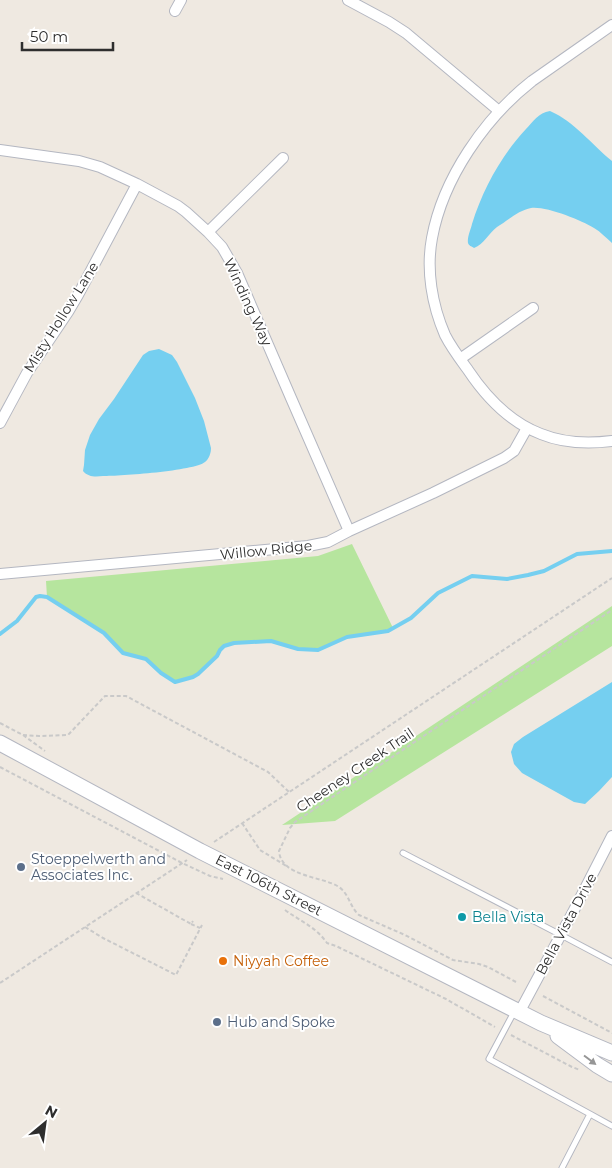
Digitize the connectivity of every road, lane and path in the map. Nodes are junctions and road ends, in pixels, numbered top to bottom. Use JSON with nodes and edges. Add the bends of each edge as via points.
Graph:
{"nodes":[{"id":1,"x":181,"y":0,"type":"edge"},
{"id":2,"x":348,"y":0,"type":"edge"},
{"id":3,"x":175,"y":11,"type":"dead end"},
{"id":4,"x":612,"y":26,"type":"edge"},
{"id":5,"x":499,"y":111,"type":"junction"},
{"id":6,"x":0,"y":150,"type":"edge"},
{"id":7,"x":283,"y":158,"type":"dead end"},
{"id":8,"x":137,"y":184,"type":"junction"},
{"id":9,"x":208,"y":232,"type":"junction"},
{"id":10,"x":533,"y":308,"type":"dead end"},
{"id":11,"x":460,"y":359,"type":"junction"},
{"id":12,"x":0,"y":423,"type":"edge"},
{"id":13,"x":527,"y":428,"type":"junction"},
{"id":14,"x":612,"y":440,"type":"edge"},
{"id":15,"x":349,"y":530,"type":"junction"},
{"id":16,"x":0,"y":574,"type":"edge"},
{"id":17,"x":612,"y":578,"type":"edge"},
{"id":18,"x":612,"y":610,"type":"edge"},
{"id":19,"x":0,"y":723,"type":"edge"},
{"id":20,"x":24,"y":735,"type":"junction"},
{"id":21,"x":0,"y":743,"type":"edge"},
{"id":22,"x":48,"y":753,"type":"dead end"},
{"id":23,"x":0,"y":767,"type":"edge"},
{"id":24,"x":289,"y":792,"type":"junction"},
{"id":25,"x":242,"y":823,"type":"junction"},
{"id":26,"x":612,"y":836,"type":"edge"},
{"id":27,"x":200,"y":850,"type":"junction"},
{"id":28,"x":403,"y":853,"type":"dead end"},
{"id":29,"x":182,"y":863,"type":"junction"},
{"id":30,"x":296,"y":872,"type":"junction"},
{"id":31,"x":226,"y":879,"type":"dead end"},
{"id":32,"x":136,"y":893,"type":"junction"},
{"id":33,"x":279,"y":906,"type":"dead end"},
{"id":34,"x":194,"y":920,"type":"dead end"},
{"id":35,"x":191,"y":924,"type":"junction"},
{"id":36,"x":202,"y":925,"type":"dead end"},
{"id":37,"x":85,"y":927,"type":"junction"},
{"id":38,"x":201,"y":928,"type":"junction"},
{"id":39,"x":561,"y":935,"type":"junction"},
{"id":40,"x":612,"y":962,"type":"edge"},
{"id":41,"x":516,"y":982,"type":"dead end"},
{"id":42,"x":0,"y":983,"type":"edge"},
{"id":43,"x":543,"y":996,"type":"dead end"},
{"id":44,"x":518,"y":1010,"type":"junction"},
{"id":45,"x":541,"y":1023,"type":"junction"},
{"id":46,"x":504,"y":1031,"type":"junction"},
{"id":47,"x":612,"y":1033,"type":"edge"},
{"id":48,"x":612,"y":1053,"type":"edge"},
{"id":49,"x":584,"y":1071,"type":"dead end"},
{"id":50,"x":612,"y":1074,"type":"edge"},
{"id":51,"x":590,"y":1114,"type":"junction"},
{"id":52,"x":612,"y":1126,"type":"edge"},
{"id":53,"x":562,"y":1168,"type":"edge"}],
"edges":[{"from":1,"to":3,"type":"street"},
{"from":2,"to":5,"type":"street","via":[[406,33]]},
{"from":4,"to":5,"type":"street","via":[[532,80]]},
{"from":5,"to":11,"type":"street","via":[[453,180],[439,212],[432,240],[432,294],[445,335]]},
{"from":6,"to":8,"type":"street","name":"Winding Way","via":[[100,167]]},
{"from":7,"to":9,"type":"street"},
{"from":8,"to":9,"type":"street","name":"Winding Way","via":[[178,206]]},
{"from":8,"to":12,"type":"street","name":"Misty Hollow Lane","via":[[78,295],[26,373]]},
{"from":9,"to":15,"type":"street","name":"Winding Way","via":[[238,273]]},
{"from":10,"to":11,"type":"street"},
{"from":11,"to":13,"type":"street","via":[[499,408]]},
{"from":13,"to":14,"type":"street","via":[[572,441]]},
{"from":13,"to":15,"type":"street","name":"Willow Ridge","via":[[514,451],[504,458]]},
{"from":15,"to":16,"type":"street","name":"Willow Ridge","via":[[328,542],[308,546]]},
{"from":17,"to":24,"type":"path"},
{"from":18,"to":30,"type":"path","name":"Cheeney Creek Trail","via":[[295,822],[279,852],[285,863]]},
{"from":19,"to":20,"type":"path"},
{"from":20,"to":22,"type":"path"},
{"from":20,"to":24,"type":"path","via":[[68,735],[105,696],[126,696],[268,772]]},
{"from":21,"to":27,"type":"main road","name":"East 106th Street"},
{"from":23,"to":29,"type":"path"},
{"from":24,"to":25,"type":"path"},
{"from":25,"to":27,"type":"path"},
{"from":25,"to":30,"type":"path","via":[[260,850]]},
{"from":26,"to":39,"type":"street","name":"Bella Vista Drive"},
{"from":27,"to":29,"type":"path"},
{"from":27,"to":44,"type":"main road","name":"East 106th Street"},
{"from":28,"to":39,"type":"lane"},
{"from":29,"to":31,"type":"path","via":[[210,876]]},
{"from":29,"to":32,"type":"path"},
{"from":30,"to":41,"type":"path","via":[[340,887],[356,912],[364,917],[446,956],[488,967]]},
{"from":32,"to":35,"type":"path"},
{"from":32,"to":37,"type":"path"},
{"from":33,"to":46,"type":"path","via":[[312,926],[327,943],[446,999]]},
{"from":34,"to":35,"type":"path"},
{"from":35,"to":38,"type":"path"},
{"from":36,"to":38,"type":"path"},
{"from":37,"to":38,"type":"path","via":[[176,975]]},
{"from":37,"to":42,"type":"path"},
{"from":39,"to":40,"type":"lane"},
{"from":39,"to":44,"type":"street","name":"Bella Vista Drive"},
{"from":43,"to":47,"type":"path"},
{"from":44,"to":45,"type":"main road","name":"East 106th Street"},
{"from":44,"to":46,"type":"lane"},
{"from":45,"to":48,"type":"main road","name":"East 106th Street"},
{"from":45,"to":50,"type":"main road","name":"East 106th Street","one_way":true},
{"from":46,"to":49,"type":"path"},
{"from":46,"to":51,"type":"lane","via":[[489,1059]]},
{"from":51,"to":52,"type":"lane"},
{"from":51,"to":53,"type":"lane"}]}
